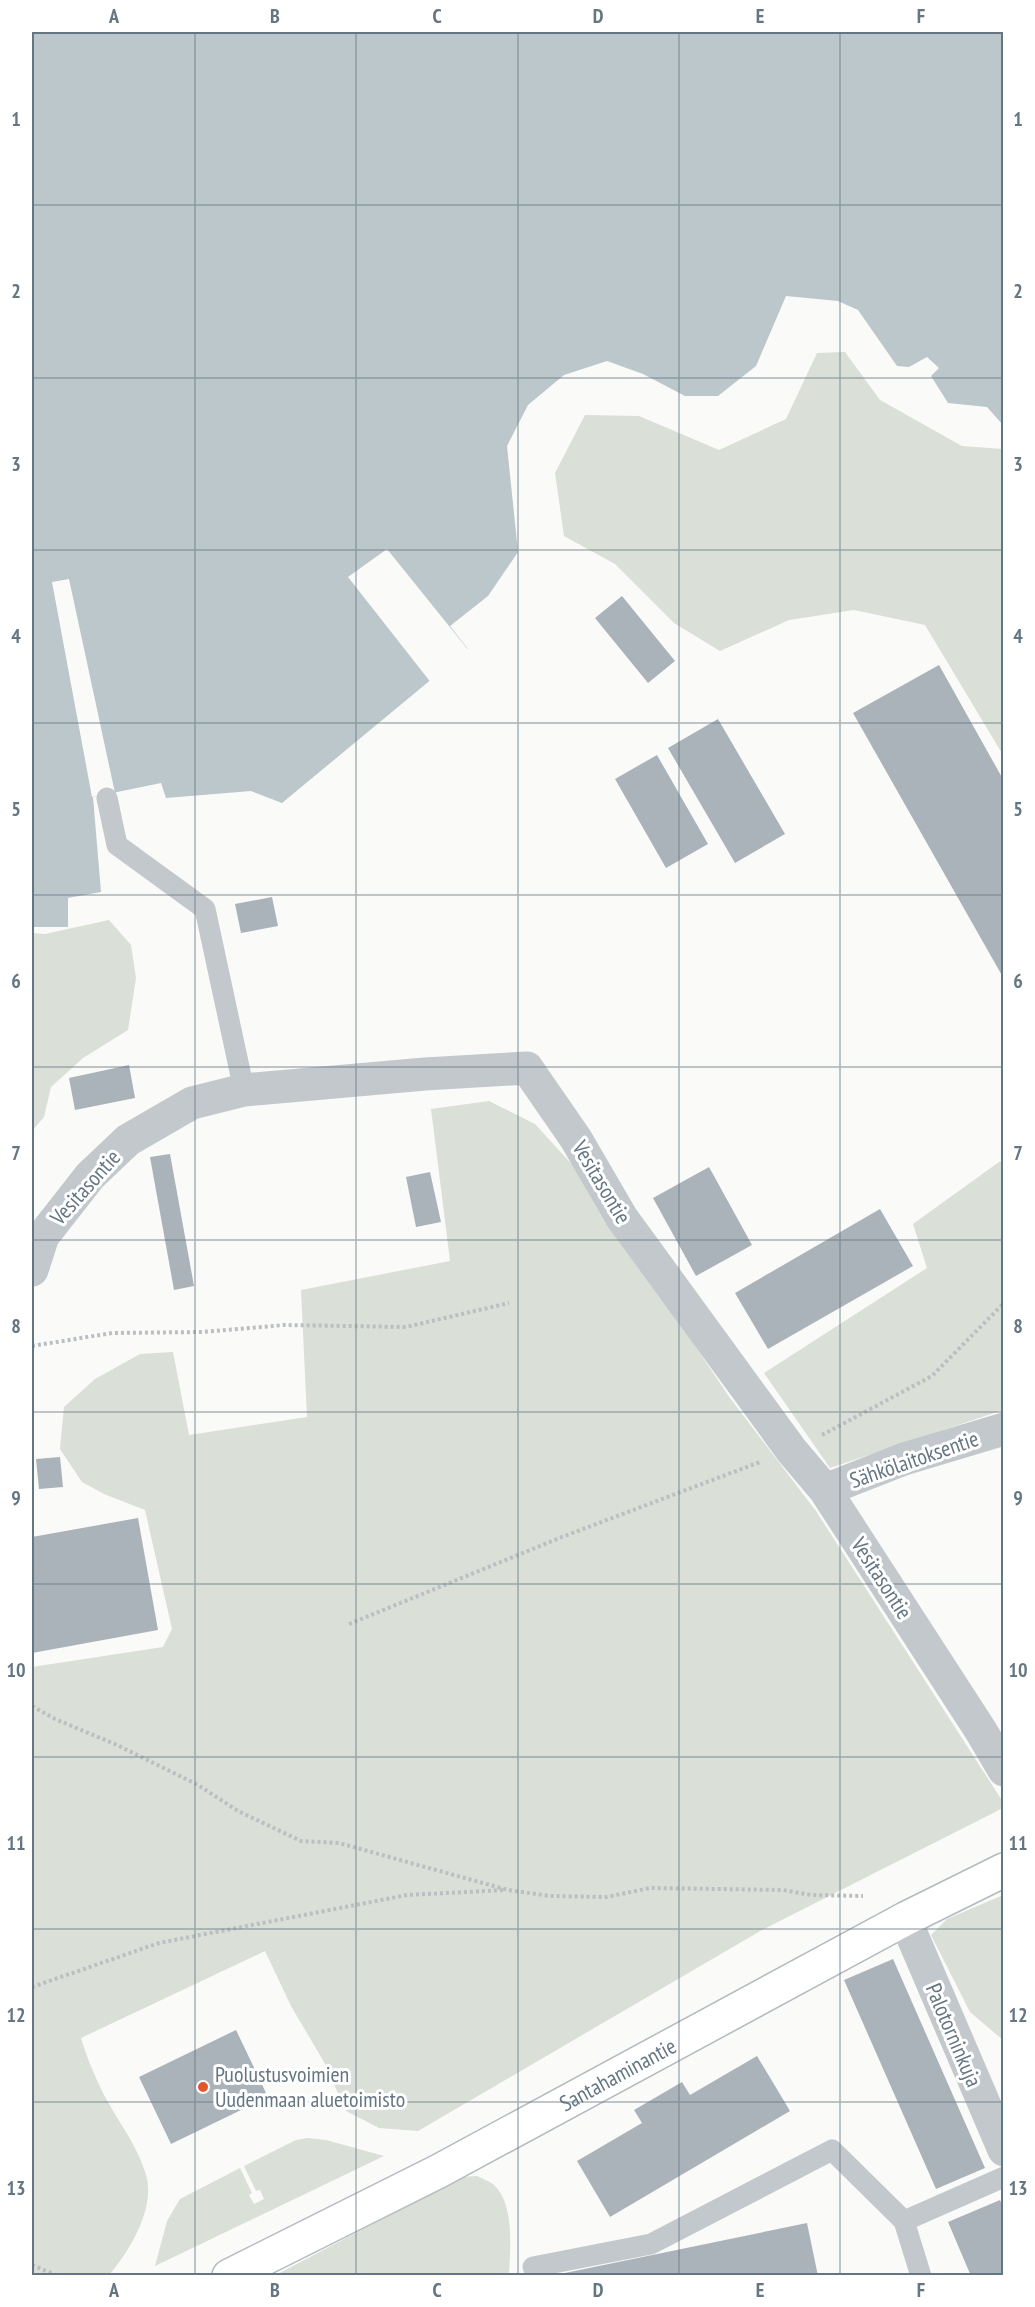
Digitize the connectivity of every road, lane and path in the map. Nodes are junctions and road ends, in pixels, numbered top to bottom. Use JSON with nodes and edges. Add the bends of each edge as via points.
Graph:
{"nodes":[{"id":1,"x":107,"y":798,"type":"dead end"},
{"id":2,"x":244,"y":1090,"type":"junction"},
{"id":3,"x":32,"y":1270,"type":"edge"},
{"id":4,"x":510,"y":1303,"type":"dead end"},
{"id":5,"x":1004,"y":1303,"type":"edge"},
{"id":6,"x":32,"y":1346,"type":"edge"},
{"id":7,"x":1004,"y":1429,"type":"edge"},
{"id":8,"x":792,"y":1451,"type":"junction"},
{"id":9,"x":825,"y":1490,"type":"junction"},
{"id":10,"x":349,"y":1624,"type":"dead end"},
{"id":11,"x":32,"y":1706,"type":"edge"},
{"id":12,"x":1004,"y":1770,"type":"edge"},
{"id":13,"x":1004,"y":1870,"type":"edge"},
{"id":14,"x":508,"y":1890,"type":"junction"},
{"id":15,"x":863,"y":1896,"type":"dead end"},
{"id":16,"x":905,"y":1919,"type":"junction"},
{"id":17,"x":32,"y":1987,"type":"edge"},
{"id":18,"x":1004,"y":2150,"type":"edge"},
{"id":19,"x":1004,"y":2177,"type":"edge"},
{"id":20,"x":904,"y":2221,"type":"junction"},
{"id":21,"x":32,"y":2265,"type":"edge"},
{"id":22,"x":533,"y":2267,"type":"dead end"},
{"id":23,"x":58,"y":2276,"type":"edge"},
{"id":24,"x":229,"y":2276,"type":"edge"},
{"id":25,"x":921,"y":2276,"type":"edge"}],
"edges":[{"from":1,"to":2,"type":"lane","via":[[117,845],[206,909]]},
{"from":2,"to":3,"type":"street","name":"Vesitasontie","via":[[192,1103],[128,1140],[90,1176],[43,1236]]},
{"from":2,"to":8,"type":"street","name":"Vesitasontie","via":[[527,1068],[576,1139],[622,1218]]},
{"from":4,"to":6,"type":"path","via":[[406,1327],[284,1325],[202,1332],[112,1333]]},
{"from":5,"to":8,"type":"path","via":[[932,1376]]},
{"from":7,"to":9,"type":"street","name":"Sähkölaitoksentie","via":[[904,1459]]},
{"from":8,"to":9,"type":"street","name":"Vesitasontie"},
{"from":8,"to":10,"type":"path","via":[[561,1537]]},
{"from":9,"to":12,"type":"street","name":"Vesitasontie"},
{"from":11,"to":14,"type":"path","via":[[117,1744],[301,1841],[339,1843]]},
{"from":13,"to":16,"type":"main road","name":"Santahaminantie"},
{"from":14,"to":15,"type":"path","via":[[596,1897],[650,1888]]},
{"from":14,"to":17,"type":"path","via":[[407,1895],[159,1943]]},
{"from":16,"to":18,"type":"street","name":"Palotorninkuja"},
{"from":16,"to":24,"type":"main road","name":"Santahaminantie","via":[[439,2170]]},
{"from":19,"to":20,"type":"lane"},
{"from":20,"to":22,"type":"lane","via":[[832,2150],[651,2244]]},
{"from":20,"to":25,"type":"lane"},
{"from":21,"to":23,"type":"path"}]}
